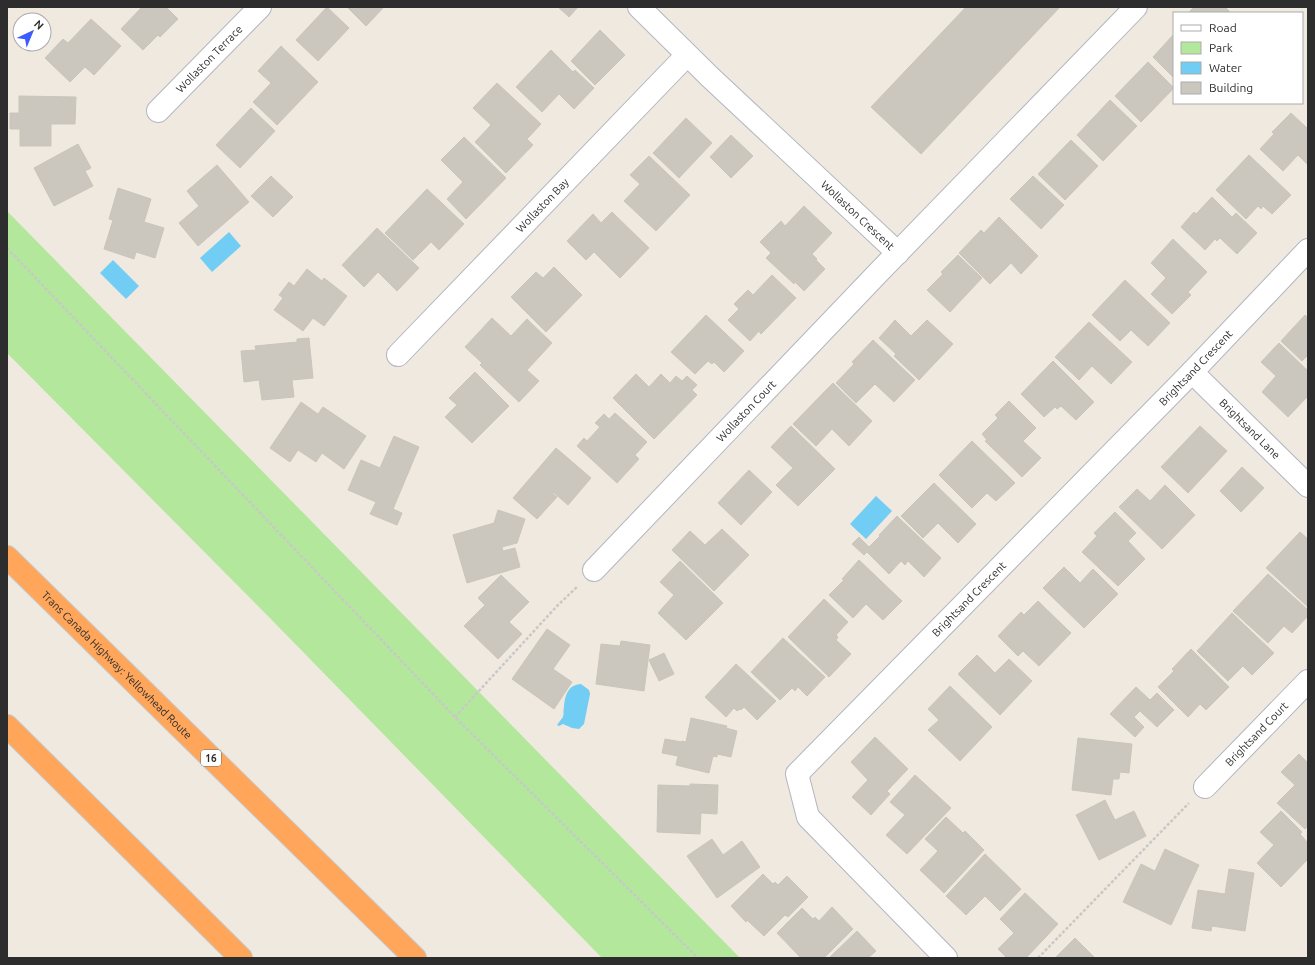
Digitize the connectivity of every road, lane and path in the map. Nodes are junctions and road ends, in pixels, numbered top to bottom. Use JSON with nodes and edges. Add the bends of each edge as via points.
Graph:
{"nodes":[{"id":1,"x":260,"y":7,"type":"edge"},
{"id":2,"x":638,"y":7,"type":"edge"},
{"id":3,"x":1136,"y":7,"type":"edge"},
{"id":4,"x":687,"y":55,"type":"junction"},
{"id":5,"x":158,"y":111,"type":"dead end"},
{"id":6,"x":7,"y":248,"type":"edge"},
{"id":7,"x":1308,"y":250,"type":"edge"},
{"id":8,"x":898,"y":253,"type":"junction"},
{"id":9,"x":398,"y":355,"type":"dead end"},
{"id":10,"x":1192,"y":372,"type":"junction"},
{"id":11,"x":1308,"y":486,"type":"edge"},
{"id":12,"x":7,"y":557,"type":"edge"},
{"id":13,"x":594,"y":570,"type":"joint"},
{"id":14,"x":1308,"y":680,"type":"edge"},
{"id":15,"x":456,"y":716,"type":"junction"},
{"id":16,"x":7,"y":726,"type":"edge"},
{"id":17,"x":1205,"y":787,"type":"dead end"},
{"id":18,"x":1171,"y":820,"type":"dead end"},
{"id":19,"x":241,"y":958,"type":"edge"},
{"id":20,"x":415,"y":958,"type":"edge"},
{"id":21,"x":698,"y":958,"type":"edge"},
{"id":22,"x":946,"y":958,"type":"edge"},
{"id":23,"x":1038,"y":958,"type":"edge"}],
"edges":[{"from":1,"to":5,"type":"street","name":"Wollaston Terrace"},
{"from":2,"to":4,"type":"street","name":"Wollaston Crescent"},
{"from":3,"to":8,"type":"street","name":"Wollaston Crescent"},
{"from":4,"to":8,"type":"street","name":"Wollaston Crescent"},
{"from":4,"to":9,"type":"street","name":"Wollaston Bay"},
{"from":6,"to":15,"type":"path"},
{"from":7,"to":10,"type":"street","name":"Brightsand Crescent"},
{"from":8,"to":13,"type":"street","name":"Wollaston Court"},
{"from":10,"to":11,"type":"street","name":"Brightsand Lane"},
{"from":10,"to":22,"type":"street","name":"Brightsand Crescent","via":[[797,774],[808,817]]},
{"from":12,"to":20,"type":"highway","name":"Trans Canada Highway: Yellowhead Route","number":"16"},
{"from":13,"to":15,"type":"path","via":[[557,606]]},
{"from":14,"to":17,"type":"street","name":"Brightsand Court"},
{"from":15,"to":21,"type":"path"},
{"from":16,"to":19,"type":"highway"},
{"from":18,"to":23,"type":"path"}]}
